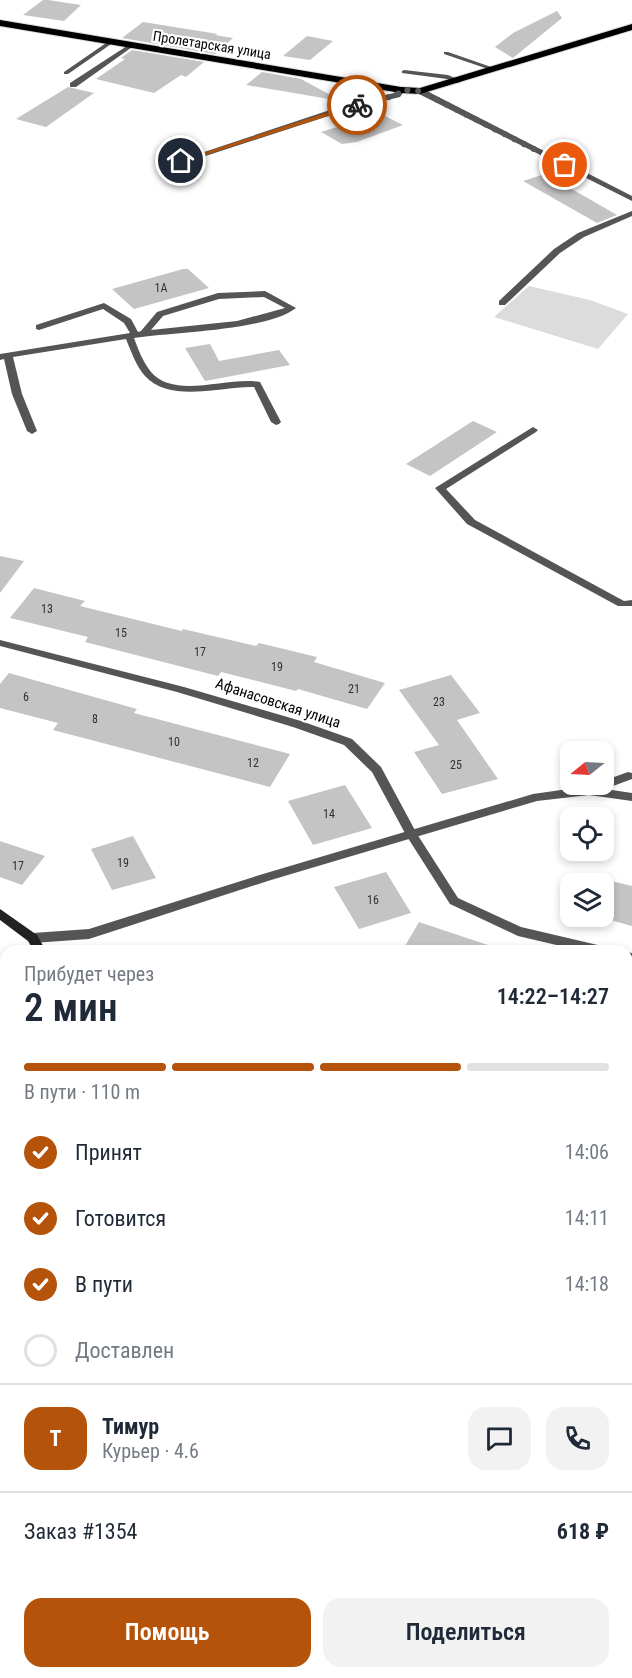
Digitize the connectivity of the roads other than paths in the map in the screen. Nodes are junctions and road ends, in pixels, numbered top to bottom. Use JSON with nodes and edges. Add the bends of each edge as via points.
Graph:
{"nodes":[{"id":1,"x":0,"y":23,"type":"edge"},
{"id":2,"x":632,"y":27,"type":"edge"},
{"id":3,"x":111,"y":42,"type":"junction"},
{"id":4,"x":132,"y":45,"type":"junction"},
{"id":5,"x":446,"y":53,"type":"dead end"},
{"id":6,"x":493,"y":69,"type":"junction"},
{"id":7,"x":404,"y":72,"type":"dead end"},
{"id":8,"x":66,"y":73,"type":"dead end"},
{"id":9,"x":458,"y":81,"type":"junction"},
{"id":10,"x":73,"y":85,"type":"dead end"},
{"id":11,"x":401,"y":90,"type":"junction"},
{"id":12,"x":420,"y":91,"type":"junction"},
{"id":13,"x":181,"y":161,"type":"dead end"},
{"id":14,"x":632,"y":199,"type":"edge"},
{"id":15,"x":632,"y":213,"type":"edge"},
{"id":16,"x":502,"y":303,"type":"dead end"},
{"id":17,"x":39,"y":327,"type":"dead end"},
{"id":18,"x":136,"y":335,"type":"junction"},
{"id":19,"x":4,"y":356,"type":"edge"},
{"id":20,"x":276,"y":422,"type":"dead end"},
{"id":21,"x":532,"y":430,"type":"dead end"},
{"id":22,"x":32,"y":432,"type":"dead end"},
{"id":23,"x":632,"y":603,"type":"edge"},
{"id":24,"x":0,"y":643,"type":"edge"},
{"id":25,"x":628,"y":776,"type":"dead end"},
{"id":26,"x":614,"y":781,"type":"edge"},
{"id":27,"x":560,"y":794,"type":"edge"},
{"id":28,"x":614,"y":794,"type":"edge"},
{"id":29,"x":632,"y":797,"type":"edge"},
{"id":30,"x":412,"y":835,"type":"junction"},
{"id":31,"x":0,"y":914,"type":"edge"},
{"id":32,"x":33,"y":938,"type":"junction"},
{"id":33,"x":37,"y":945,"type":"edge"},
{"id":34,"x":577,"y":945,"type":"edge"}],
"edges":[{"from":1,"to":3,"type":"main road","name":"Пролетарская улица"},
{"from":2,"to":6,"type":"main road","name":"Пролетарская улица"},
{"from":3,"to":4,"type":"main road","name":"Пролетарская улица"},
{"from":3,"to":8,"type":"street"},
{"from":4,"to":10,"type":"street"},
{"from":4,"to":11,"type":"main road","name":"Пролетарская улица"},
{"from":5,"to":6,"type":"street"},
{"from":6,"to":9,"type":"main road","name":"Пролетарская улица"},
{"from":7,"to":9,"type":"street"},
{"from":9,"to":12,"type":"main road","name":"Пролетарская улица"},
{"from":11,"to":12,"type":"main road","name":"Пролетарская улица"},
{"from":11,"to":13,"type":"street","via":[[397,95]]},
{"from":12,"to":14,"type":"street","name":"Пролетарская улица"},
{"from":15,"to":16,"type":"street","via":[[557,250]]},
{"from":17,"to":18,"type":"street","via":[[104,306],[128,321]]},
{"from":18,"to":18,"type":"street","via":[[191,330],[275,315],[292,308],[265,294],[218,296],[160,314]]},
{"from":18,"to":19,"type":"street"},
{"from":18,"to":20,"type":"street","via":[[148,375],[162,386],[257,384]]},
{"from":19,"to":22,"type":"street"},
{"from":21,"to":23,"type":"street","via":[[441,488],[471,522],[622,604]]},
{"from":24,"to":30,"type":"street","name":"Афанасовская улица","via":[[180,689],[348,742],[377,770]]},
{"from":25,"to":26,"type":"street"},
{"from":27,"to":30,"type":"street","via":[[537,797]]},
{"from":28,"to":29,"type":"street"},
{"from":30,"to":32,"type":"street","via":[[89,934]]},
{"from":30,"to":34,"type":"street","name":"Афанасовская улица","via":[[454,901],[518,931]]},
{"from":31,"to":32,"type":"street"},
{"from":32,"to":33,"type":"street"}]}
